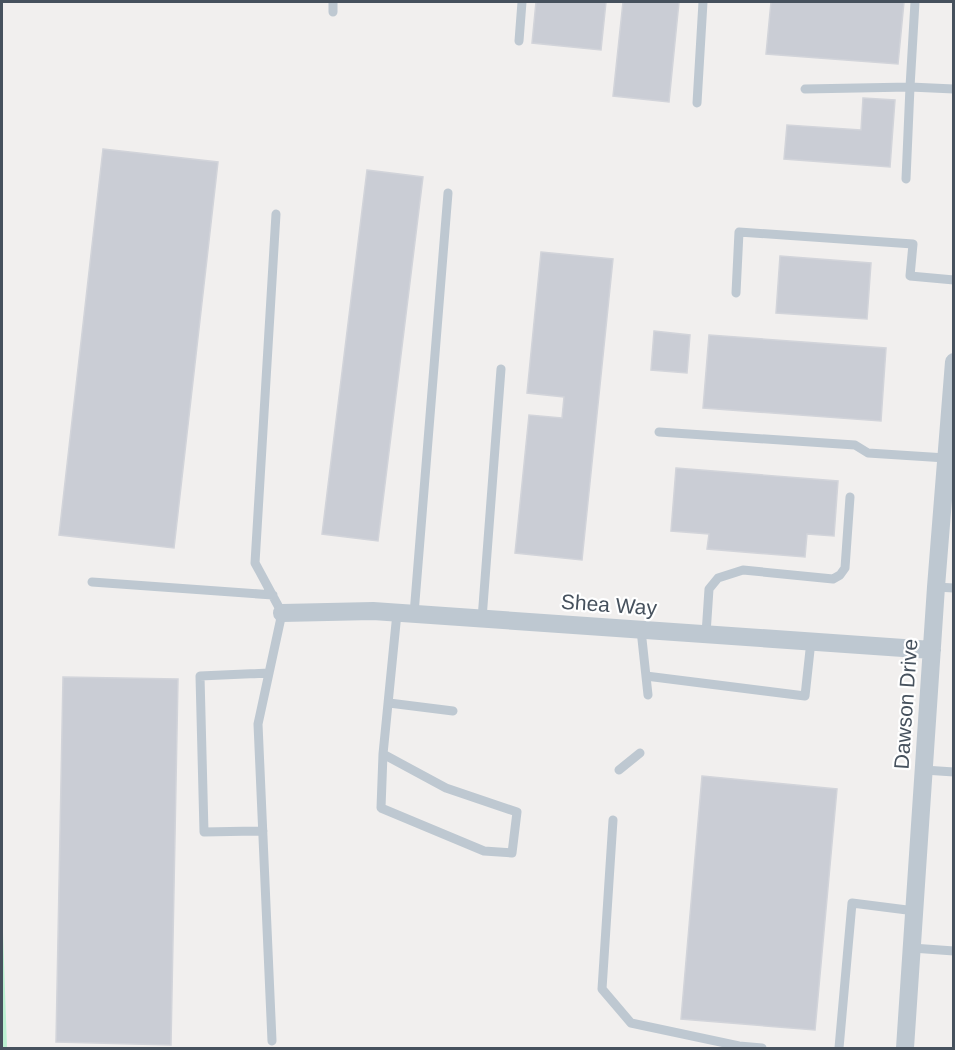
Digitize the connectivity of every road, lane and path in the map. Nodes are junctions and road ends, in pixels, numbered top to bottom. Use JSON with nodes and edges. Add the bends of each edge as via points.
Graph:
{"nodes":[{"id":1,"x":522,"y":2,"type":"edge"},
{"id":2,"x":703,"y":2,"type":"edge"},
{"id":3,"x":915,"y":2,"type":"edge"},
{"id":4,"x":519,"y":41,"type":"dead end"},
{"id":5,"x":910,"y":87,"type":"junction"},
{"id":6,"x":805,"y":89,"type":"dead end"},
{"id":7,"x":954,"y":89,"type":"edge"},
{"id":8,"x":697,"y":103,"type":"dead end"},
{"id":9,"x":906,"y":179,"type":"dead end"},
{"id":10,"x":448,"y":193,"type":"dead end"},
{"id":11,"x":276,"y":213,"type":"dead end"},
{"id":12,"x":954,"y":280,"type":"edge"},
{"id":13,"x":736,"y":293,"type":"dead end"},
{"id":14,"x":954,"y":362,"type":"edge"},
{"id":15,"x":501,"y":369,"type":"dead end"},
{"id":16,"x":659,"y":432,"type":"dead end"},
{"id":17,"x":949,"y":448,"type":"edge"},
{"id":18,"x":850,"y":497,"type":"dead end"},
{"id":19,"x":92,"y":582,"type":"dead end"},
{"id":20,"x":945,"y":587,"type":"edge"},
{"id":21,"x":273,"y":595,"type":"junction"},
{"id":22,"x":282,"y":613,"type":"junction"},
{"id":23,"x":406,"y":614,"type":"junction"},
{"id":24,"x":482,"y":619,"type":"junction"},
{"id":25,"x":642,"y":630,"type":"junction"},
{"id":26,"x":706,"y":634,"type":"junction"},
{"id":27,"x":811,"y":641,"type":"junction"},
{"id":28,"x":932,"y":650,"type":"junction"},
{"id":29,"x":269,"y":673,"type":"junction"},
{"id":30,"x":646,"y":676,"type":"junction"},
{"id":31,"x":648,"y":695,"type":"dead end"},
{"id":32,"x":389,"y":703,"type":"junction"},
{"id":33,"x":453,"y":711,"type":"dead end"},
{"id":34,"x":640,"y":753,"type":"dead end"},
{"id":35,"x":383,"y":754,"type":"junction"},
{"id":36,"x":619,"y":770,"type":"dead end"},
{"id":37,"x":924,"y":770,"type":"junction"},
{"id":38,"x":954,"y":772,"type":"edge"},
{"id":39,"x":613,"y":820,"type":"dead end"},
{"id":40,"x":263,"y":831,"type":"junction"},
{"id":41,"x":915,"y":911,"type":"junction"},
{"id":42,"x":912,"y":948,"type":"junction"},
{"id":43,"x":954,"y":951,"type":"edge"},
{"id":44,"x":272,"y":1041,"type":"dead end"},
{"id":45,"x":762,"y":1048,"type":"edge"},
{"id":46,"x":839,"y":1048,"type":"edge"},
{"id":47,"x":905,"y":1048,"type":"edge"}],
"edges":[{"from":1,"to":4,"type":"lane"},
{"from":2,"to":8,"type":"lane"},
{"from":3,"to":5,"type":"lane"},
{"from":5,"to":6,"type":"lane"},
{"from":5,"to":7,"type":"lane"},
{"from":5,"to":9,"type":"lane"},
{"from":10,"to":23,"type":"lane"},
{"from":11,"to":21,"type":"lane","via":[[255,563]]},
{"from":12,"to":13,"type":"lane","via":[[910,276],[913,244],[739,232]]},
{"from":14,"to":17,"type":"street","name":"Dawson Drive"},
{"from":15,"to":24,"type":"lane"},
{"from":16,"to":17,"type":"lane","via":[[855,446],[868,453]]},
{"from":17,"to":20,"type":"street","name":"Dawson Drive"},
{"from":18,"to":26,"type":"lane","via":[[845,568],[840,575],[833,579],[743,570],[718,578],[709,589]]},
{"from":19,"to":21,"type":"lane"},
{"from":20,"to":28,"type":"street","name":"Dawson Drive"},
{"from":21,"to":22,"type":"lane"},
{"from":22,"to":23,"type":"street","name":"Shea Way"},
{"from":22,"to":29,"type":"lane"},
{"from":23,"to":24,"type":"street","name":"Shea Way"},
{"from":23,"to":32,"type":"lane"},
{"from":24,"to":25,"type":"street","name":"Shea Way"},
{"from":25,"to":26,"type":"street","name":"Shea Way"},
{"from":25,"to":30,"type":"lane"},
{"from":26,"to":27,"type":"street","name":"Shea Way"},
{"from":27,"to":28,"type":"street","name":"Shea Way"},
{"from":27,"to":30,"type":"lane","via":[[805,696]]},
{"from":28,"to":37,"type":"street","name":"Dawson Drive"},
{"from":29,"to":40,"type":"lane","via":[[258,724]]},
{"from":29,"to":40,"type":"lane","via":[[200,676],[204,832]]},
{"from":30,"to":31,"type":"lane"},
{"from":32,"to":33,"type":"lane"},
{"from":32,"to":35,"type":"lane"},
{"from":34,"to":36,"type":"lane"},
{"from":35,"to":35,"type":"lane","via":[[381,808],[484,851],[512,853],[517,812],[446,789]]},
{"from":37,"to":38,"type":"lane"},
{"from":37,"to":41,"type":"street","name":"Dawson Drive"},
{"from":39,"to":45,"type":"lane","via":[[602,989],[631,1023]]},
{"from":40,"to":44,"type":"lane"},
{"from":41,"to":42,"type":"street","name":"Dawson Drive"},
{"from":41,"to":46,"type":"lane","via":[[852,903]]},
{"from":42,"to":43,"type":"lane"},
{"from":42,"to":47,"type":"street","name":"Dawson Drive"}]}
